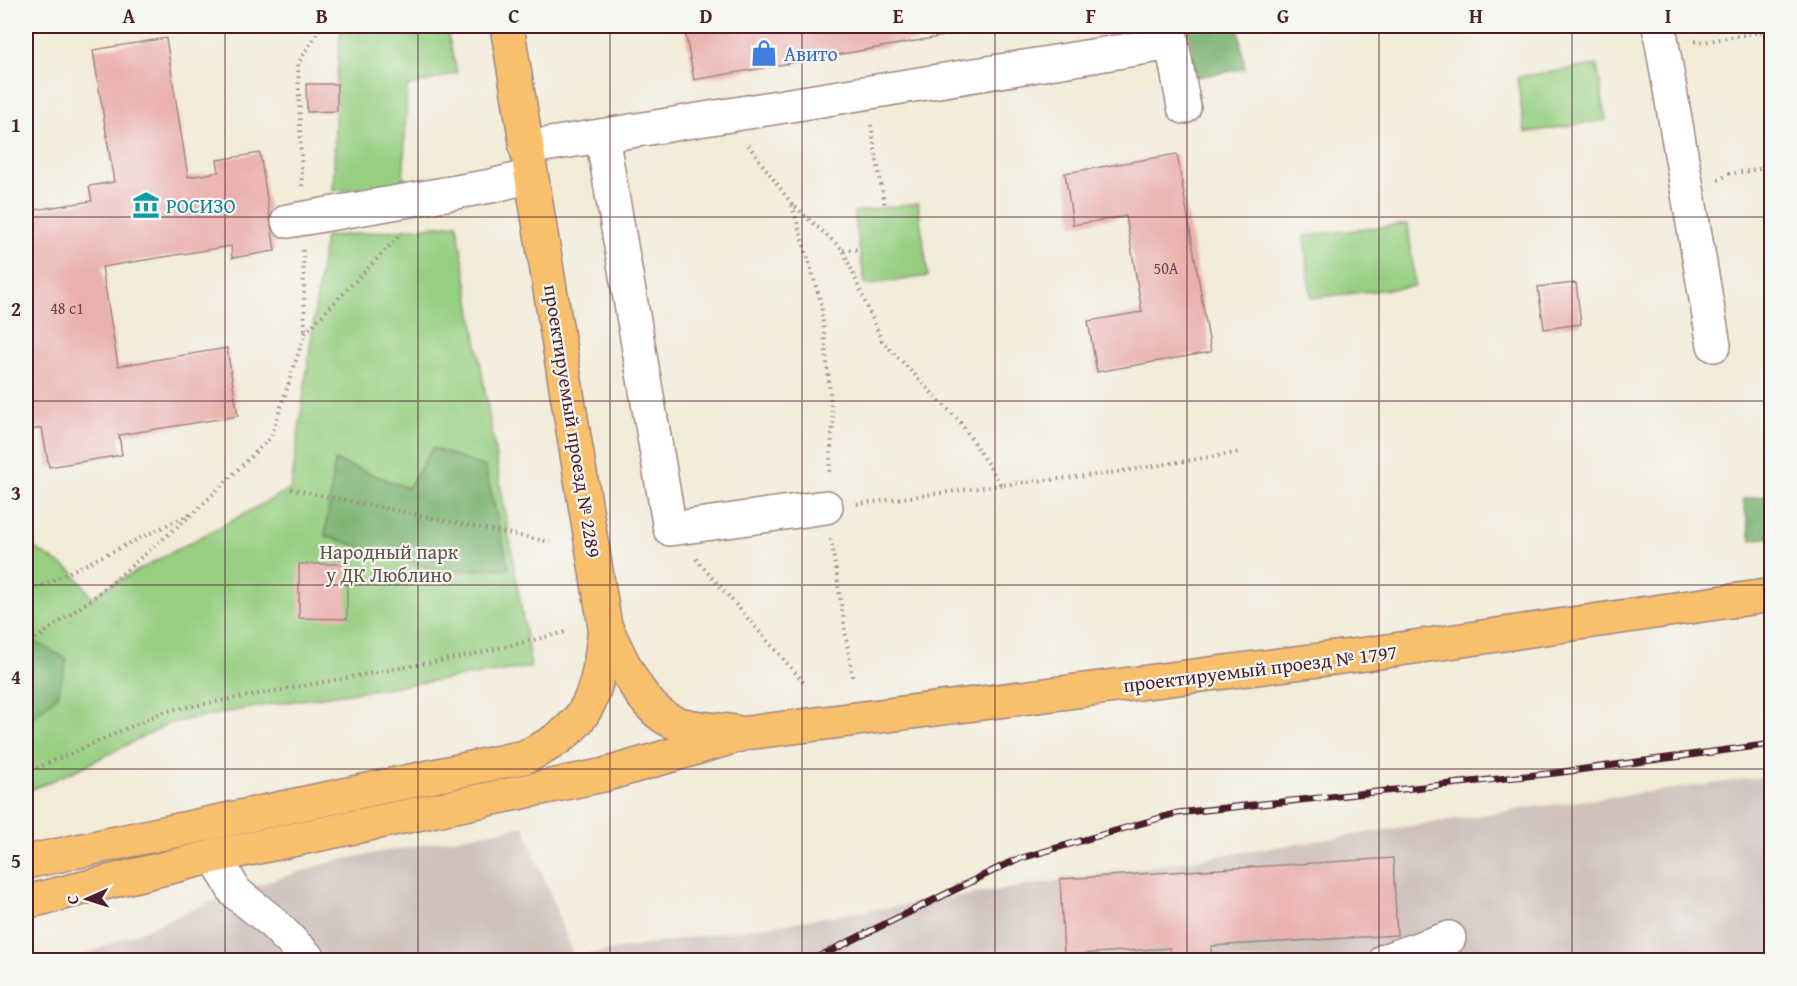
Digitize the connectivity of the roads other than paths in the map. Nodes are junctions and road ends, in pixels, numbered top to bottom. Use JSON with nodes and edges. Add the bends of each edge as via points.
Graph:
{"nodes":[{"id":1,"x":507,"y":26,"type":"edge"},
{"id":2,"x":1660,"y":32,"type":"edge"},
{"id":3,"x":1171,"y":34,"type":"edge"},
{"id":4,"x":1184,"y":107,"type":"dead end"},
{"id":5,"x":602,"y":136,"type":"junction"},
{"id":6,"x":529,"y":162,"type":"junction"},
{"id":7,"x":296,"y":220,"type":"road end"},
{"id":8,"x":1714,"y":345,"type":"dead end"},
{"id":9,"x":826,"y":507,"type":"road end"},
{"id":10,"x":1772,"y":595,"type":"edge"},
{"id":11,"x":605,"y":626,"type":"junction"},
{"id":12,"x":747,"y":733,"type":"junction"},
{"id":13,"x":215,"y":856,"type":"junction"},
{"id":14,"x":26,"y":862,"type":"edge"},
{"id":15,"x":26,"y":902,"type":"edge"},
{"id":16,"x":1449,"y":938,"type":"dead end"},
{"id":17,"x":310,"y":960,"type":"edge"},
{"id":18,"x":1386,"y":960,"type":"edge"}],
"edges":[{"from":1,"to":6,"type":"main road","name":"проектируемый проезд № 2289"},
{"from":2,"to":8,"type":"lane"},
{"from":3,"to":4,"type":"lane"},
{"from":3,"to":5,"type":"lane","via":[[866,93]]},
{"from":5,"to":6,"type":"lane"},
{"from":5,"to":9,"type":"lane","via":[[670,529]]},
{"from":6,"to":7,"type":"lane","via":[[491,186]]},
{"from":6,"to":11,"type":"main road","name":"проектируемый проезд № 2289"},
{"from":10,"to":12,"type":"main road","name":"проектируемый проезд № 1797","via":[[1366,654]]},
{"from":11,"to":12,"type":"main road","name":"проектируемый проезд № 2289","via":[[648,702],[674,723]]},
{"from":11,"to":14,"type":"main road","via":[[597,683],[575,727],[550,746],[524,757]]},
{"from":12,"to":13,"type":"main road","via":[[604,775]]},
{"from":13,"to":15,"type":"main road"},
{"from":13,"to":17,"type":"lane","via":[[235,892]]},
{"from":16,"to":18,"type":"lane"}]}
